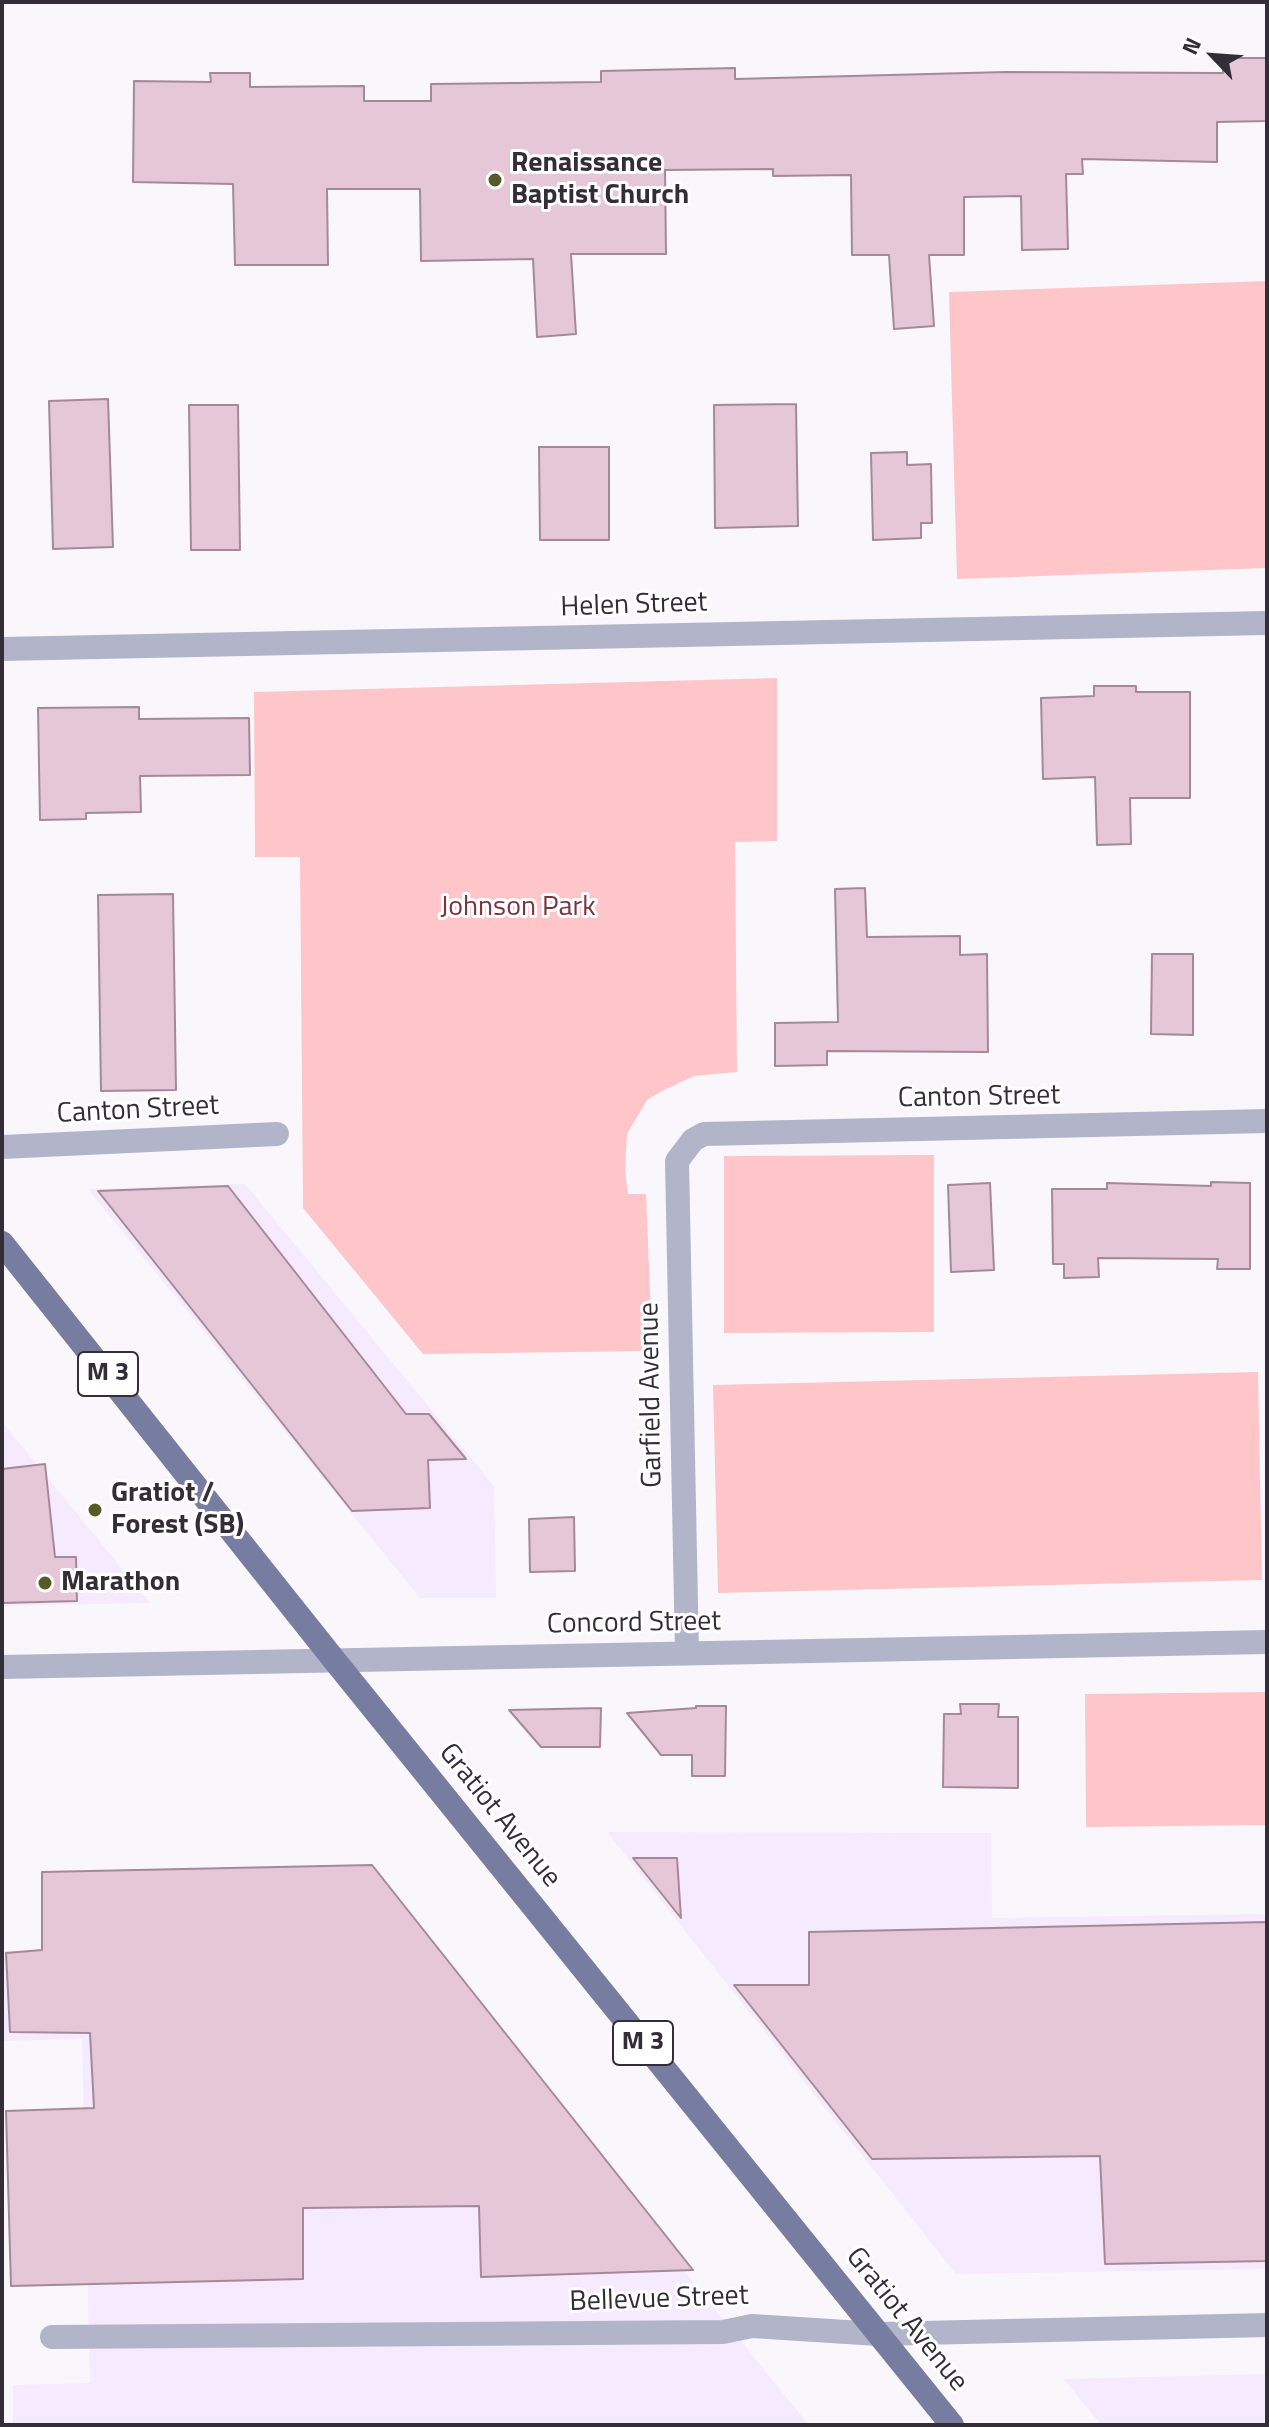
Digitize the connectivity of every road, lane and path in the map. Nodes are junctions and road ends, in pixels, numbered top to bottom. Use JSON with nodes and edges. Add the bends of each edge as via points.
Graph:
{"nodes":[{"id":1,"x":1267,"y":623,"type":"edge"},
{"id":2,"x":2,"y":649,"type":"edge"},
{"id":3,"x":1267,"y":1121,"type":"edge"},
{"id":4,"x":277,"y":1134,"type":"dead end"},
{"id":5,"x":693,"y":1140,"type":"joint"},
{"id":6,"x":2,"y":1147,"type":"edge"},
{"id":7,"x":2,"y":1243,"type":"edge"},
{"id":8,"x":1267,"y":1642,"type":"edge"},
{"id":9,"x":687,"y":1653,"type":"junction"},
{"id":10,"x":335,"y":1661,"type":"junction"},
{"id":11,"x":2,"y":1667,"type":"edge"},
{"id":12,"x":1267,"y":2325,"type":"edge"},
{"id":13,"x":878,"y":2334,"type":"junction"},
{"id":14,"x":52,"y":2337,"type":"dead end"},
{"id":15,"x":952,"y":2425,"type":"edge"}],
"edges":[{"from":1,"to":2,"type":"street","name":"Helen Street"},
{"from":3,"to":5,"type":"street","name":"Canton Street","via":[[704,1134]]},
{"from":4,"to":6,"type":"street","name":"Canton Street"},
{"from":5,"to":9,"type":"street","name":"Garfield Avenue","via":[[677,1161]]},
{"from":7,"to":10,"type":"main road","name":"Gratiot Avenue","number":"M 3"},
{"from":8,"to":9,"type":"street","name":"Concord Street"},
{"from":9,"to":10,"type":"street","name":"Concord Street"},
{"from":10,"to":11,"type":"street","name":"Concord Street"},
{"from":10,"to":13,"type":"main road","name":"Gratiot Avenue","number":"M 3"},
{"from":12,"to":13,"type":"street","name":"Bellevue Street"},
{"from":13,"to":14,"type":"street","name":"Bellevue Street","via":[[752,2326],[723,2332]]},
{"from":13,"to":15,"type":"main road","name":"Gratiot Avenue","number":"M 3"}]}
